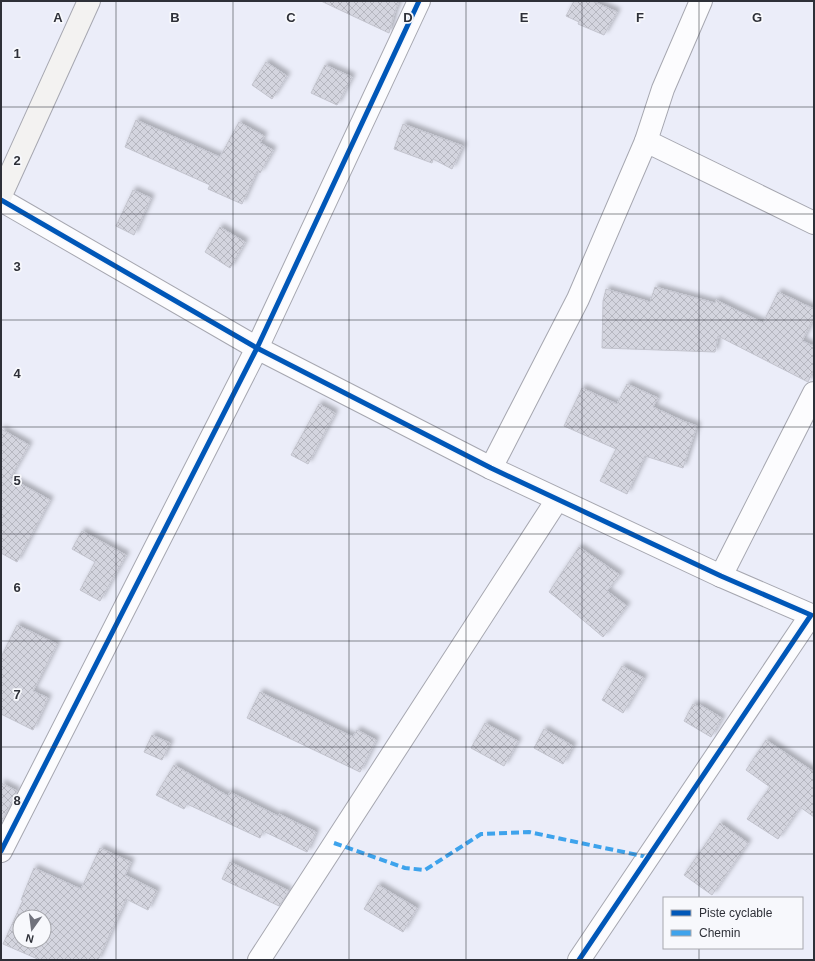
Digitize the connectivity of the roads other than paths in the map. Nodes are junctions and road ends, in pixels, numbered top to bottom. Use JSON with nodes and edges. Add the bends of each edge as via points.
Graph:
{"nodes":[{"id":1,"x":89,"y":1,"type":"edge"},
{"id":2,"x":419,"y":1,"type":"edge"},
{"id":3,"x":700,"y":1,"type":"edge"},
{"id":4,"x":646,"y":141,"type":"junction"},
{"id":5,"x":1,"y":195,"type":"edge"},
{"id":6,"x":1,"y":200,"type":"edge"},
{"id":7,"x":814,"y":223,"type":"edge"},
{"id":8,"x":257,"y":348,"type":"junction"},
{"id":9,"x":814,"y":393,"type":"edge"},
{"id":10,"x":491,"y":468,"type":"junction"},
{"id":11,"x":557,"y":500,"type":"junction"},
{"id":12,"x":721,"y":576,"type":"junction"},
{"id":13,"x":1,"y":851,"type":"edge"},
{"id":14,"x":259,"y":960,"type":"edge"},
{"id":15,"x":579,"y":960,"type":"edge"}],
"edges":[{"from":1,"to":5,"type":"street"},
{"from":2,"to":8,"type":"street"},
{"from":3,"to":4,"type":"street","via":[[663,89]]},
{"from":4,"to":7,"type":"street"},
{"from":4,"to":10,"type":"street","via":[[578,299]]},
{"from":6,"to":8,"type":"street"},
{"from":8,"to":10,"type":"street"},
{"from":8,"to":13,"type":"street"},
{"from":9,"to":12,"type":"street"},
{"from":10,"to":11,"type":"street"},
{"from":11,"to":12,"type":"street"},
{"from":11,"to":14,"type":"street"},
{"from":12,"to":15,"type":"street","via":[[811,614]]}]}
